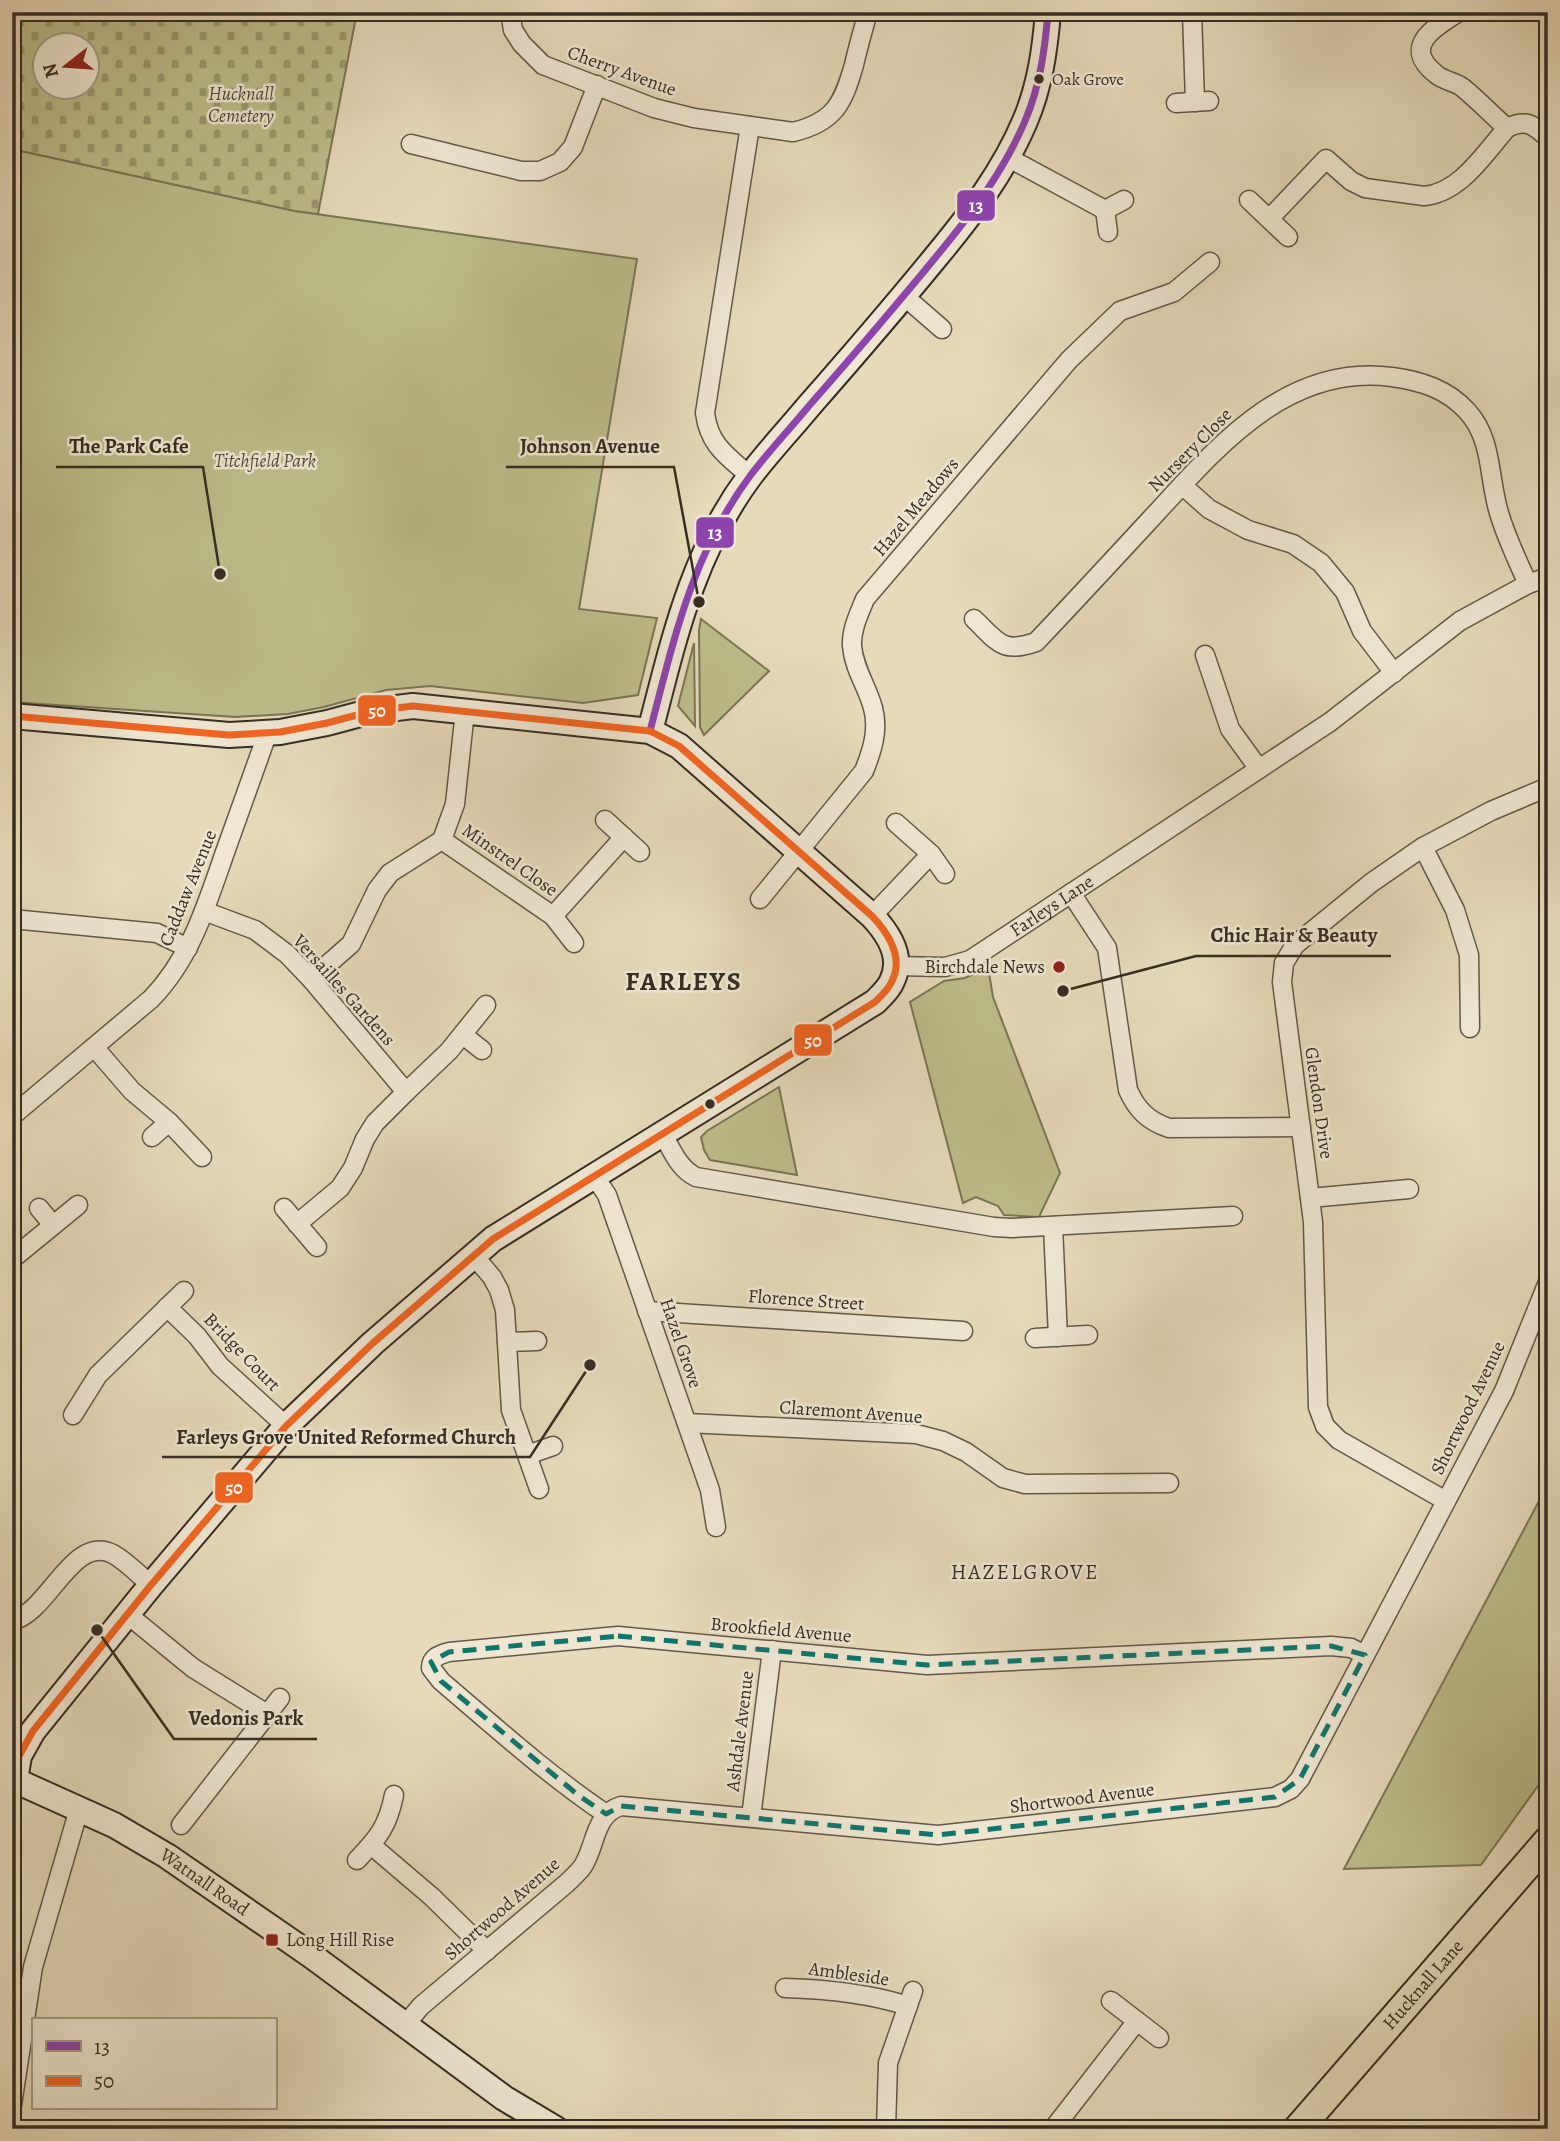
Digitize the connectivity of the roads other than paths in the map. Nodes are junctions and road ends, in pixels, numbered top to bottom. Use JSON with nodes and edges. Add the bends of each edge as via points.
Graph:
{"nodes":[{"id":1,"x":510,"y":12,"type":"edge"},
{"id":2,"x":868,"y":12,"type":"edge"},
{"id":3,"x":1048,"y":12,"type":"edge"},
{"id":4,"x":1192,"y":12,"type":"edge"},
{"id":5,"x":1459,"y":12,"type":"edge"},
{"id":6,"x":597,"y":85,"type":"junction"},
{"id":7,"x":1177,"y":103,"type":"dead end"},
{"id":8,"x":750,"y":127,"type":"junction"},
{"id":9,"x":1507,"y":128,"type":"junction"},
{"id":10,"x":1548,"y":138,"type":"edge"},
{"id":11,"x":411,"y":144,"type":"dead end"},
{"id":12,"x":1007,"y":157,"type":"junction"},
{"id":13,"x":1124,"y":200,"type":"dead end"},
{"id":14,"x":1249,"y":200,"type":"dead end"},
{"id":15,"x":1105,"y":210,"type":"junction"},
{"id":16,"x":1269,"y":219,"type":"junction"},
{"id":17,"x":1108,"y":232,"type":"dead end"},
{"id":18,"x":1287,"y":237,"type":"dead end"},
{"id":19,"x":1210,"y":262,"type":"dead end"},
{"id":20,"x":904,"y":296,"type":"junction"},
{"id":21,"x":942,"y":329,"type":"dead end"},
{"id":22,"x":750,"y":476,"type":"junction"},
{"id":23,"x":1182,"y":485,"type":"junction"},
{"id":24,"x":1548,"y":577,"type":"edge"},
{"id":25,"x":1528,"y":584,"type":"junction"},
{"id":26,"x":974,"y":619,"type":"dead end"},
{"id":27,"x":1205,"y":655,"type":"dead end"},
{"id":28,"x":1394,"y":673,"type":"junction"},
{"id":29,"x":465,"y":711,"type":"junction"},
{"id":30,"x":12,"y":716,"type":"edge"},
{"id":31,"x":650,"y":731,"type":"junction"},
{"id":32,"x":268,"y":732,"type":"junction"},
{"id":33,"x":1259,"y":769,"type":"junction"},
{"id":34,"x":1548,"y":787,"type":"edge"},
{"id":35,"x":605,"y":820,"type":"dead end"},
{"id":36,"x":896,"y":823,"type":"dead end"},
{"id":37,"x":624,"y":837,"type":"junction"},
{"id":38,"x":442,"y":840,"type":"junction"},
{"id":39,"x":1423,"y":847,"type":"junction"},
{"id":40,"x":799,"y":851,"type":"junction"},
{"id":41,"x":640,"y":852,"type":"dead end"},
{"id":42,"x":931,"y":854,"type":"junction"},
{"id":43,"x":945,"y":874,"type":"dead end"},
{"id":44,"x":1071,"y":893,"type":"junction"},
{"id":45,"x":760,"y":900,"type":"dead end"},
{"id":46,"x":204,"y":911,"type":"junction"},
{"id":47,"x":553,"y":916,"type":"junction"},
{"id":48,"x":872,"y":916,"type":"junction"},
{"id":49,"x":12,"y":919,"type":"edge"},
{"id":50,"x":574,"y":943,"type":"dead end"},
{"id":51,"x":188,"y":948,"type":"junction"},
{"id":52,"x":896,"y":966,"type":"junction"},
{"id":53,"x":311,"y":979,"type":"junction"},
{"id":54,"x":486,"y":1005,"type":"dead end"},
{"id":55,"x":1470,"y":1028,"type":"dead end"},
{"id":56,"x":463,"y":1035,"type":"junction"},
{"id":57,"x":94,"y":1047,"type":"junction"},
{"id":58,"x":482,"y":1050,"type":"dead end"},
{"id":59,"x":405,"y":1092,"type":"junction"},
{"id":60,"x":12,"y":1116,"type":"edge"},
{"id":61,"x":169,"y":1122,"type":"junction"},
{"id":62,"x":1301,"y":1126,"type":"junction"},
{"id":63,"x":663,"y":1135,"type":"junction"},
{"id":64,"x":152,"y":1137,"type":"dead end"},
{"id":65,"x":202,"y":1157,"type":"dead end"},
{"id":66,"x":595,"y":1177,"type":"junction"},
{"id":67,"x":1409,"y":1189,"type":"dead end"},
{"id":68,"x":1310,"y":1198,"type":"junction"},
{"id":69,"x":78,"y":1205,"type":"dead end"},
{"id":70,"x":39,"y":1208,"type":"dead end"},
{"id":71,"x":284,"y":1208,"type":"dead end"},
{"id":72,"x":1233,"y":1216,"type":"dead end"},
{"id":73,"x":297,"y":1224,"type":"junction"},
{"id":74,"x":54,"y":1225,"type":"junction"},
{"id":75,"x":1053,"y":1226,"type":"junction"},
{"id":76,"x":317,"y":1247,"type":"dead end"},
{"id":77,"x":474,"y":1256,"type":"junction"},
{"id":78,"x":12,"y":1259,"type":"edge"},
{"id":79,"x":1548,"y":1282,"type":"edge"},
{"id":80,"x":184,"y":1291,"type":"dead end"},
{"id":81,"x":167,"y":1307,"type":"junction"},
{"id":82,"x":648,"y":1311,"type":"junction"},
{"id":83,"x":963,"y":1331,"type":"dead end"},
{"id":84,"x":1088,"y":1335,"type":"dead end"},
{"id":85,"x":1058,"y":1337,"type":"junction"},
{"id":86,"x":1035,"y":1338,"type":"dead end"},
{"id":87,"x":537,"y":1341,"type":"dead end"},
{"id":88,"x":507,"y":1342,"type":"junction"},
{"id":89,"x":73,"y":1415,"type":"dead end"},
{"id":90,"x":687,"y":1423,"type":"junction"},
{"id":91,"x":286,"y":1426,"type":"junction"},
{"id":92,"x":553,"y":1446,"type":"dead end"},
{"id":93,"x":527,"y":1455,"type":"junction"},
{"id":94,"x":1169,"y":1483,"type":"dead end"},
{"id":95,"x":538,"y":1489,"type":"dead end"},
{"id":96,"x":1446,"y":1501,"type":"junction"},
{"id":97,"x":716,"y":1527,"type":"dead end"},
{"id":98,"x":150,"y":1585,"type":"junction"},
{"id":99,"x":127,"y":1614,"type":"junction"},
{"id":100,"x":12,"y":1621,"type":"edge"},
{"id":101,"x":772,"y":1650,"type":"junction"},
{"id":102,"x":1365,"y":1655,"type":"junction"},
{"id":103,"x":280,"y":1698,"type":"dead end"},
{"id":104,"x":267,"y":1714,"type":"junction"},
{"id":105,"x":14,"y":1780,"type":"edge"},
{"id":106,"x":394,"y":1795,"type":"dead end"},
{"id":107,"x":79,"y":1809,"type":"junction"},
{"id":108,"x":606,"y":1814,"type":"junction"},
{"id":109,"x":751,"y":1818,"type":"junction"},
{"id":110,"x":181,"y":1825,"type":"dead end"},
{"id":111,"x":1548,"y":1841,"type":"edge"},
{"id":112,"x":371,"y":1845,"type":"junction"},
{"id":113,"x":357,"y":1860,"type":"dead end"},
{"id":114,"x":487,"y":1951,"type":"junction"},
{"id":115,"x":785,"y":1988,"type":"dead end"},
{"id":116,"x":1111,"y":2001,"type":"dead end"},
{"id":117,"x":1137,"y":2021,"type":"junction"},
{"id":118,"x":405,"y":2025,"type":"junction"},
{"id":119,"x":1159,"y":2038,"type":"dead end"},
{"id":120,"x":12,"y":2105,"type":"edge"},
{"id":121,"x":556,"y":2129,"type":"edge"},
{"id":122,"x":886,"y":2129,"type":"edge"},
{"id":123,"x":1054,"y":2129,"type":"edge"},
{"id":124,"x":1298,"y":2129,"type":"edge"}],
"edges":[{"from":1,"to":6,"type":"street","name":"Cherry Avenue","via":[[513,30],[531,55],[543,65]]},
{"from":2,"to":8,"type":"street","name":"Cherry Avenue","via":[[847,90],[832,114],[793,132]]},
{"from":3,"to":12,"type":"street","via":[[1037,85]]},
{"from":4,"to":7,"type":"street","via":[[1202,102]]},
{"from":5,"to":9,"type":"street","via":[[1433,28],[1420,54],[1440,78],[1459,85]]},
{"from":6,"to":8,"type":"street","name":"Cherry Avenue","via":[[654,108]]},
{"from":6,"to":11,"type":"street","via":[[573,147],[559,162],[540,171],[521,171]]},
{"from":8,"to":22,"type":"street","via":[[705,413],[718,448]]},
{"from":9,"to":10,"type":"street","via":[[1528,123]]},
{"from":9,"to":16,"type":"street","via":[[1456,184],[1438,194],[1365,188],[1326,159]]},
{"from":12,"to":15,"type":"street"},
{"from":12,"to":20,"type":"street","via":[[968,217]]},
{"from":13,"to":15,"type":"street"},
{"from":14,"to":16,"type":"street"},
{"from":15,"to":17,"type":"street"},
{"from":16,"to":18,"type":"street"},
{"from":19,"to":40,"type":"street","name":"Hazel Meadows","via":[[1174,292],[1120,311],[1069,360],[865,599],[852,644],[873,708],[873,750],[864,771]]},
{"from":20,"to":21,"type":"street"},
{"from":20,"to":22,"type":"street"},
{"from":22,"to":31,"type":"street","via":[[697,567]]},
{"from":23,"to":25,"type":"street","name":"Nursery Close","via":[[1257,414],[1297,391],[1368,374],[1415,380],[1445,392],[1469,413],[1481,434],[1500,517]]},
{"from":23,"to":26,"type":"street","name":"Nursery Close","via":[[1036,642],[1018,649],[1001,644]]},
{"from":23,"to":28,"type":"street","via":[[1209,509],[1248,530],[1293,544],[1321,563]]},
{"from":24,"to":25,"type":"street","name":"Farleys Lane"},
{"from":25,"to":28,"type":"street","name":"Farleys Lane","via":[[1460,621]]},
{"from":27,"to":33,"type":"street","via":[[1230,729]]},
{"from":28,"to":33,"type":"street","name":"Farleys Lane"},
{"from":29,"to":31,"type":"street"},
{"from":29,"to":32,"type":"street","via":[[413,706]]},
{"from":29,"to":38,"type":"street","via":[[455,804]]},
{"from":30,"to":32,"type":"street","via":[[229,735]]},
{"from":31,"to":40,"type":"street","via":[[679,746]]},
{"from":32,"to":46,"type":"street","name":"Caddaw Avenue"},
{"from":33,"to":44,"type":"street","name":"Farleys Lane"},
{"from":34,"to":39,"type":"street","name":"Glendon Drive"},
{"from":35,"to":37,"type":"street"},
{"from":36,"to":42,"type":"street"},
{"from":37,"to":41,"type":"street"},
{"from":37,"to":47,"type":"street","name":"Minstrel Close"},
{"from":38,"to":47,"type":"street","name":"Minstrel Close"},
{"from":38,"to":53,"type":"street","via":[[390,873],[352,944]]},
{"from":39,"to":55,"type":"street","via":[[1455,910],[1469,954]]},
{"from":39,"to":62,"type":"street","name":"Glendon Drive","via":[[1295,945],[1284,963],[1282,982]]},
{"from":40,"to":45,"type":"street","name":"Hazel Meadows"},
{"from":40,"to":48,"type":"street"},
{"from":42,"to":43,"type":"street"},
{"from":42,"to":48,"type":"street"},
{"from":44,"to":52,"type":"street","name":"Farleys Lane","via":[[970,960],[945,967]]},
{"from":44,"to":62,"type":"street","via":[[1107,948],[1128,1090],[1143,1115],[1170,1128]]},
{"from":46,"to":51,"type":"street","name":"Caddaw Avenue"},
{"from":46,"to":53,"type":"street","name":"Versailles Gardens","via":[[255,930]]},
{"from":47,"to":50,"type":"street","name":"Minstrel Close"},
{"from":48,"to":52,"type":"street","via":[[892,943]]},
{"from":49,"to":51,"type":"street","via":[[157,933]]},
{"from":51,"to":57,"type":"street","name":"Caddaw Avenue","via":[[151,999]]},
{"from":52,"to":63,"type":"street","via":[[892,980],[875,1002]]},
{"from":53,"to":59,"type":"street","name":"Versailles Gardens"},
{"from":54,"to":56,"type":"street"},
{"from":56,"to":58,"type":"street"},
{"from":56,"to":59,"type":"street"},
{"from":57,"to":60,"type":"street","name":"Caddaw Avenue"},
{"from":57,"to":61,"type":"street","via":[[132,1091]]},
{"from":59,"to":73,"type":"street","via":[[375,1123],[340,1188]]},
{"from":61,"to":64,"type":"street"},
{"from":61,"to":65,"type":"street"},
{"from":62,"to":68,"type":"street","name":"Glendon Drive"},
{"from":63,"to":66,"type":"street"},
{"from":63,"to":75,"type":"street","via":[[682,1167],[696,1177],[994,1227]]},
{"from":66,"to":77,"type":"street"},
{"from":66,"to":82,"type":"street","name":"Hazel Grove","via":[[607,1195]]},
{"from":67,"to":68,"type":"street"},
{"from":68,"to":96,"type":"street","name":"Glendon Drive","via":[[1318,1407],[1325,1426],[1339,1440]]},
{"from":69,"to":74,"type":"street"},
{"from":70,"to":74,"type":"street"},
{"from":71,"to":73,"type":"street"},
{"from":72,"to":75,"type":"street"},
{"from":73,"to":76,"type":"street"},
{"from":74,"to":78,"type":"street"},
{"from":75,"to":85,"type":"street"},
{"from":77,"to":88,"type":"street","via":[[499,1290]]},
{"from":77,"to":91,"type":"street"},
{"from":79,"to":96,"type":"street","name":"Shortwood Avenue","via":[[1504,1391]]},
{"from":80,"to":81,"type":"street"},
{"from":81,"to":89,"type":"street","via":[[98,1376]]},
{"from":81,"to":91,"type":"street","name":"Bridge Court","via":[[220,1366]]},
{"from":82,"to":83,"type":"street","name":"Florence Street"},
{"from":82,"to":90,"type":"street","name":"Hazel Grove"},
{"from":84,"to":85,"type":"street"},
{"from":85,"to":86,"type":"street"},
{"from":87,"to":88,"type":"street"},
{"from":88,"to":93,"type":"street","via":[[511,1410]]},
{"from":90,"to":94,"type":"street","name":"Claremont Avenue","via":[[916,1434],[943,1441],[1003,1478],[1025,1485]]},
{"from":90,"to":97,"type":"street","name":"Hazel Grove","via":[[710,1490]]},
{"from":91,"to":98,"type":"street"},
{"from":92,"to":93,"type":"street"},
{"from":93,"to":95,"type":"street"},
{"from":96,"to":102,"type":"street","name":"Shortwood Avenue"},
{"from":98,"to":99,"type":"street"},
{"from":98,"to":100,"type":"street","via":[[114,1554],[90,1552],[78,1557],[32,1612]]},
{"from":99,"to":104,"type":"street","via":[[193,1668]]},
{"from":99,"to":105,"type":"street","via":[[33,1731],[19,1756]]},
{"from":101,"to":102,"type":"street","name":"Brookfield Avenue","via":[[927,1665],[1331,1646]]},
{"from":101,"to":108,"type":"street","name":"Brookfield Avenue","via":[[618,1636],[436,1656],[431,1668],[442,1682]]},
{"from":101,"to":109,"type":"street","name":"Ashdale Avenue"},
{"from":102,"to":109,"type":"street","name":"Shortwood Avenue","via":[[1300,1779],[1275,1797],[938,1835]]},
{"from":103,"to":104,"type":"street"},
{"from":104,"to":110,"type":"street"},
{"from":105,"to":107,"type":"street","name":"Watnall Road"},
{"from":106,"to":112,"type":"street","via":[[390,1816]]},
{"from":107,"to":118,"type":"street","name":"Watnall Road","via":[[167,1856]]},
{"from":107,"to":120,"type":"street","via":[[33,1967]]},
{"from":108,"to":109,"type":"street","name":"Shortwood Avenue","via":[[626,1806]]},
{"from":108,"to":114,"type":"street","name":"Shortwood Avenue","via":[[582,1867]]},
{"from":111,"to":124,"type":"main road","name":"Hucknall Lane"},
{"from":112,"to":113,"type":"street"},
{"from":112,"to":114,"type":"street"},
{"from":114,"to":118,"type":"street","name":"Shortwood Avenue"},
{"from":115,"to":122,"type":"street","name":"Ambleside","via":[[911,1998],[888,2063]]},
{"from":116,"to":117,"type":"street"},
{"from":117,"to":119,"type":"street"},
{"from":117,"to":123,"type":"street"},
{"from":118,"to":121,"type":"street","name":"Watnall Road","via":[[504,2098]]}]}
